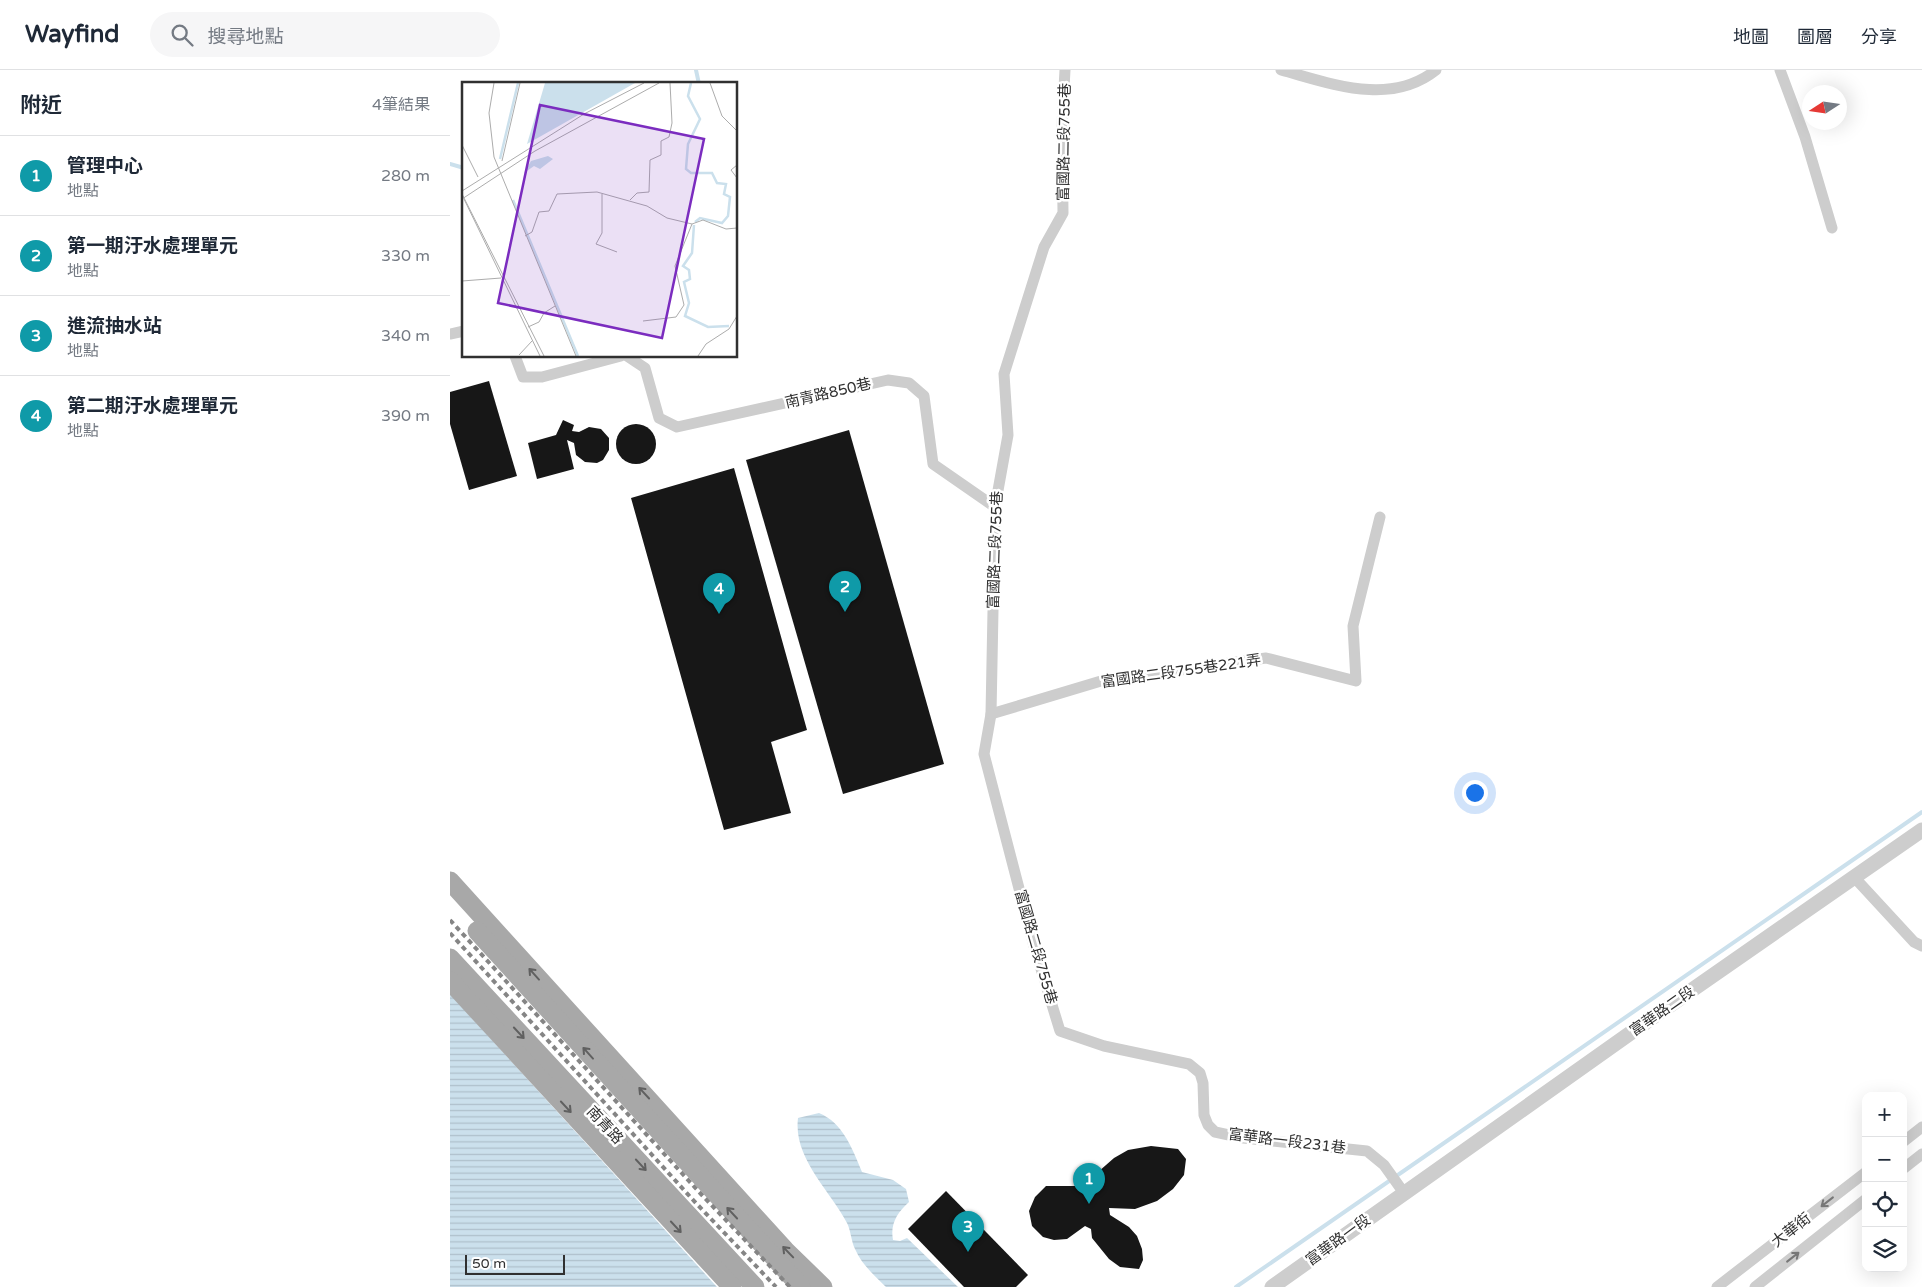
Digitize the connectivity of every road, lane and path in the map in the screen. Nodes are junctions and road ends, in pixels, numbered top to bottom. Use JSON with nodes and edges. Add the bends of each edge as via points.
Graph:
{"nodes":[{"id":1,"x":1065,"y":70,"type":"edge"},
{"id":2,"x":1280,"y":70,"type":"edge"},
{"id":3,"x":1436,"y":70,"type":"edge"},
{"id":4,"x":1780,"y":70,"type":"edge"},
{"id":5,"x":1832,"y":228,"type":"dead end"},
{"id":6,"x":516,"y":358,"type":"edge"},
{"id":7,"x":613,"y":358,"type":"edge"},
{"id":8,"x":630,"y":358,"type":"edge"},
{"id":9,"x":995,"y":507,"type":"junction"},
{"id":10,"x":1380,"y":517,"type":"dead end"},
{"id":11,"x":991,"y":714,"type":"junction"},
{"id":12,"x":1922,"y":830,"type":"edge"},
{"id":13,"x":1854,"y":877,"type":"junction"},
{"id":14,"x":450,"y":881,"type":"edge"},
{"id":15,"x":450,"y":896,"type":"edge"},
{"id":16,"x":450,"y":901,"type":"edge"},
{"id":17,"x":488,"y":924,"type":"junction"},
{"id":18,"x":1922,"y":946,"type":"edge"},
{"id":19,"x":451,"y":966,"type":"edge"},
{"id":20,"x":1060,"y":1030,"type":"joint"},
{"id":21,"x":668,"y":1120,"type":"junction"},
{"id":22,"x":1922,"y":1127,"type":"edge"},
{"id":23,"x":1907,"y":1139,"type":"edge"},
{"id":24,"x":1922,"y":1154,"type":"edge"},
{"id":25,"x":1907,"y":1166,"type":"edge"},
{"id":26,"x":1862,"y":1175,"type":"edge"},
{"id":27,"x":703,"y":1181,"type":"junction"},
{"id":28,"x":1400,"y":1188,"type":"junction"},
{"id":29,"x":1862,"y":1202,"type":"edge"},
{"id":30,"x":1794,"y":1227,"type":"junction"},
{"id":31,"x":1807,"y":1245,"type":"junction"},
{"id":32,"x":732,"y":1287,"type":"edge"},
{"id":33,"x":755,"y":1287,"type":"edge"},
{"id":34,"x":800,"y":1287,"type":"edge"},
{"id":35,"x":822,"y":1287,"type":"edge"},
{"id":36,"x":1272,"y":1287,"type":"edge"},
{"id":37,"x":1716,"y":1287,"type":"edge"},
{"id":38,"x":1755,"y":1287,"type":"edge"}],
"edges":[{"from":1,"to":9,"type":"street","name":"富國路二段755巷","via":[[1063,213],[1044,247],[1004,374],[1008,435]]},
{"from":2,"to":3,"type":"street","via":[[1343,87],[1395,89],[1423,80]]},
{"from":4,"to":5,"type":"street","via":[[1805,137]]},
{"from":6,"to":7,"type":"street","via":[[523,377],[542,377]]},
{"from":8,"to":9,"type":"street","name":"南青路850巷","via":[[645,368],[659,418],[677,426],[888,380],[909,382],[924,396],[933,464]]},
{"from":9,"to":11,"type":"street","name":"富國路二段755巷"},
{"from":10,"to":11,"type":"street","name":"富國路二段755巷221弄","via":[[1353,626],[1356,681],[1266,658],[1101,681]]},
{"from":11,"to":20,"type":"street","name":"富國路二段755巷","via":[[984,754],[1034,946]]},
{"from":12,"to":13,"type":"street","name":"富華路二段"},
{"from":13,"to":18,"type":"street","via":[[1914,942]]},
{"from":13,"to":28,"type":"street","name":"富華路二段"},
{"from":14,"to":17,"type":"main road"},
{"from":15,"to":17,"type":"main road"},
{"from":27,"to":16,"type":"main road","one_way":true},
{"from":21,"to":17,"type":"main road","one_way":true},
{"from":19,"to":32,"type":"main road","one_way":true},
{"from":19,"to":33,"type":"main road","name":"南青路","one_way":true},
{"from":20,"to":28,"type":"street","name":"富華路一段231巷","via":[[1104,1046],[1189,1064],[1200,1073],[1204,1083],[1204,1115],[1215,1132],[1367,1151],[1384,1165]]},
{"from":21,"to":27,"type":"main road"},
{"from":35,"to":21,"type":"main road","one_way":true},
{"from":22,"to":23,"type":"street"},
{"from":24,"to":25,"type":"street"},
{"from":26,"to":30,"type":"street","name":"大華街","one_way":true},
{"from":34,"to":27,"type":"main road","one_way":true},
{"from":28,"to":36,"type":"street","name":"富華路一段"},
{"from":29,"to":31,"type":"street","name":"大華街"},
{"from":30,"to":31,"type":"street"},
{"from":30,"to":37,"type":"street","name":"大華街"},
{"from":38,"to":31,"type":"street","name":"大華街","one_way":true}]}
